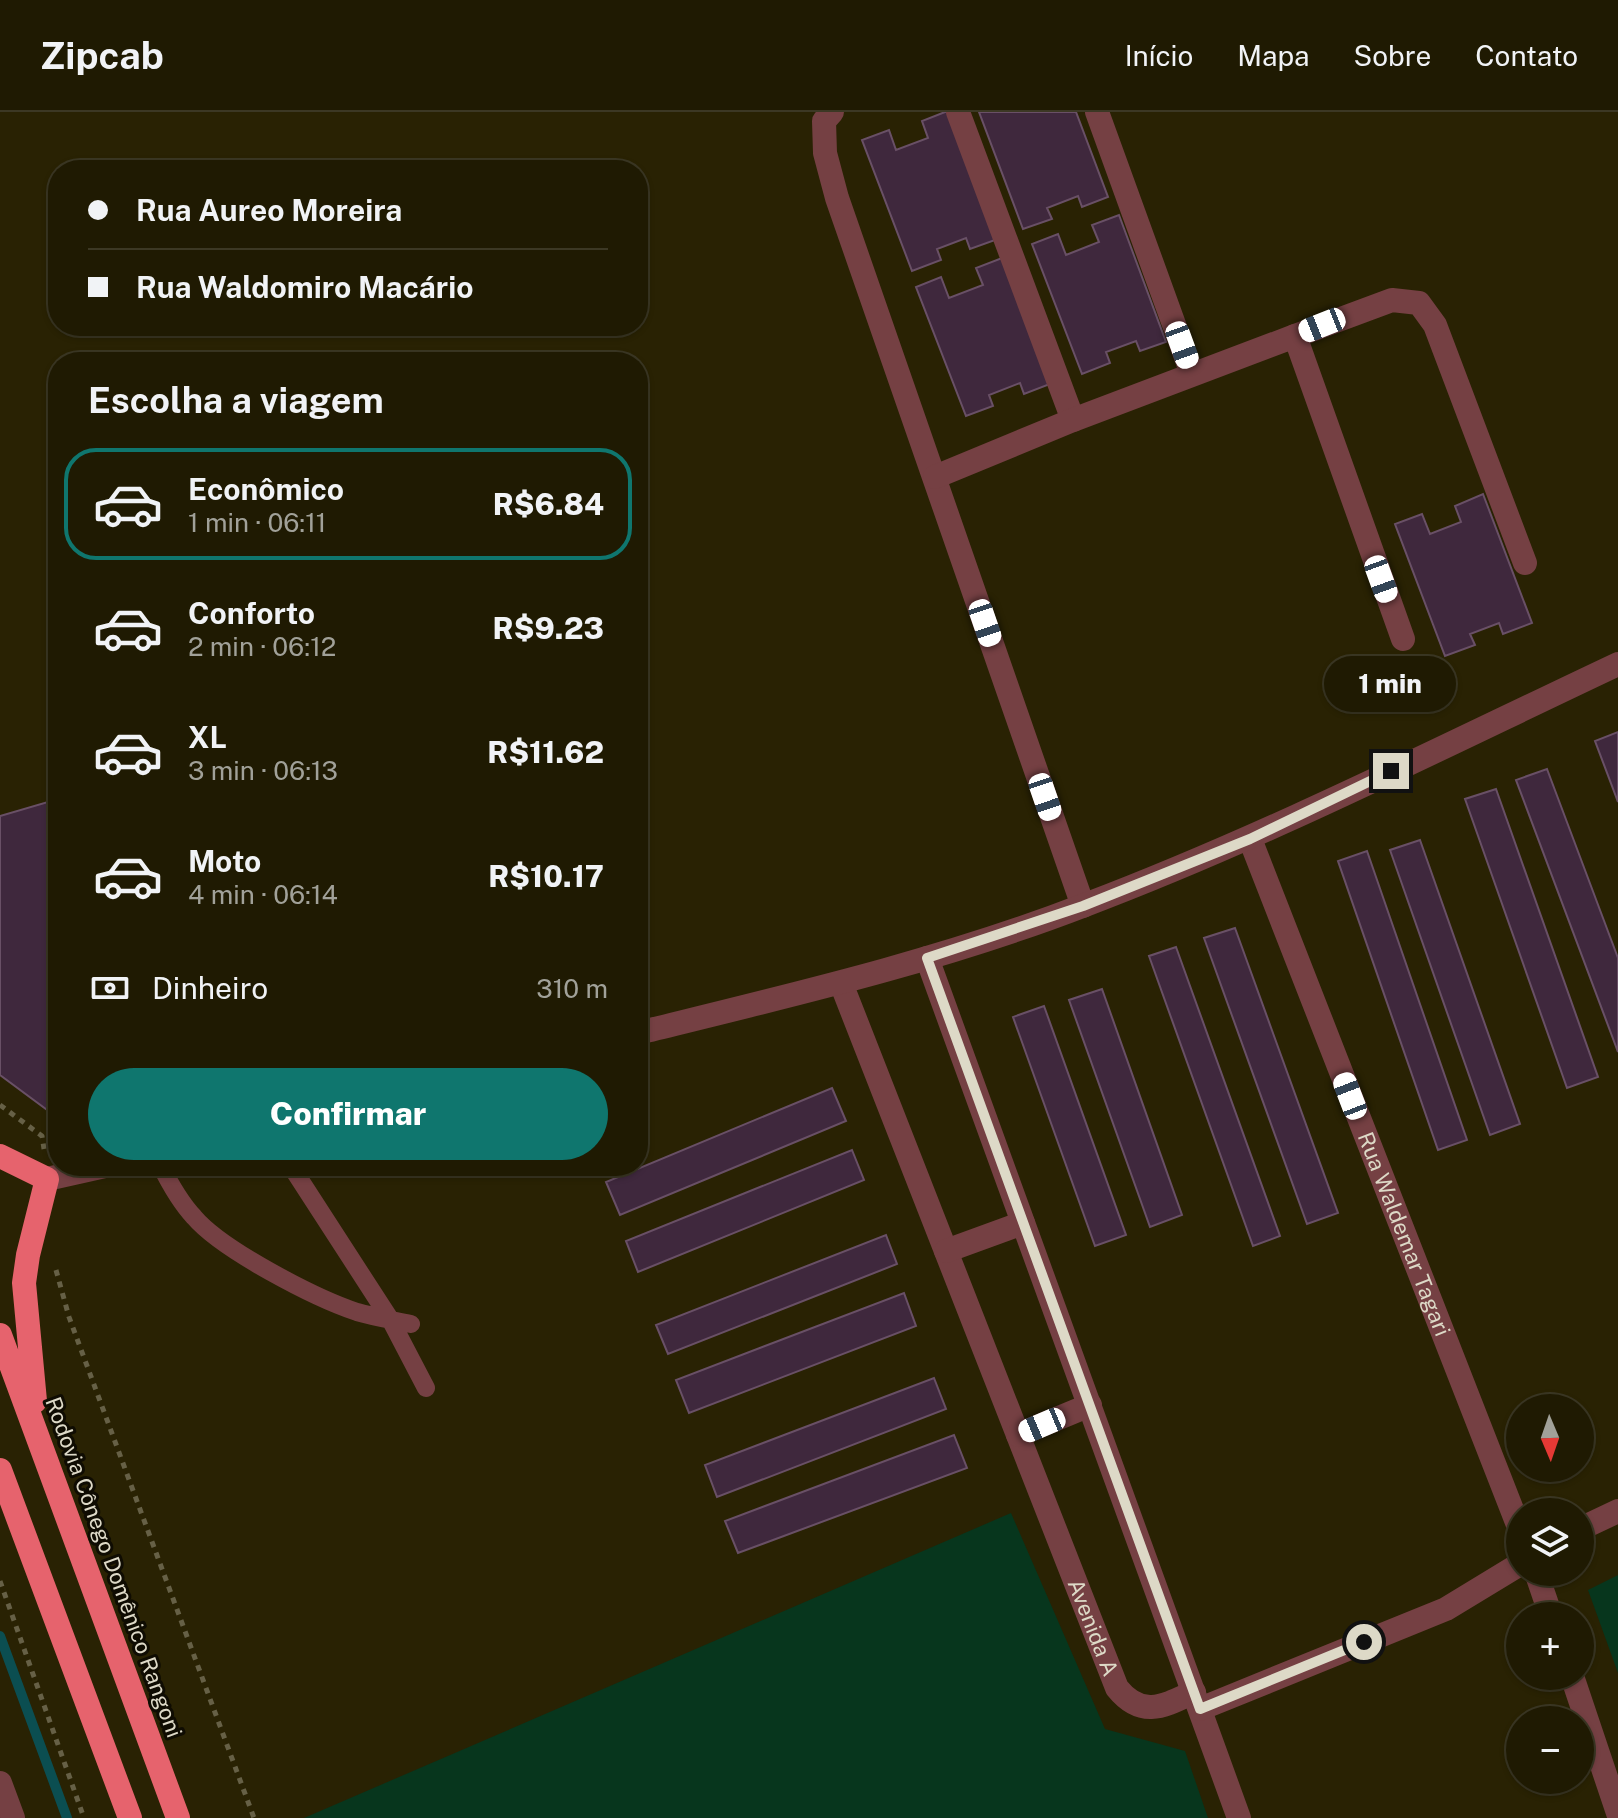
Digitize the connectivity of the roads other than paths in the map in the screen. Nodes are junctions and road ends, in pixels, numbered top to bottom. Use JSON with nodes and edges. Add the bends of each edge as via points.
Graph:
{"nodes":[{"id":1,"x":832,"y":112,"type":"edge"},
{"id":2,"x":958,"y":112,"type":"edge"},
{"id":3,"x":1097,"y":112,"type":"edge"},
{"id":4,"x":1295,"y":336,"type":"junction"},
{"id":5,"x":1192,"y":374,"type":"junction"},
{"id":6,"x":1073,"y":420,"type":"junction"},
{"id":7,"x":935,"y":477,"type":"junction"},
{"id":8,"x":1525,"y":563,"type":"dead end"},
{"id":9,"x":1403,"y":639,"type":"dead end"},
{"id":10,"x":1618,"y":664,"type":"edge"},
{"id":11,"x":1250,"y":839,"type":"junction"},
{"id":12,"x":1083,"y":906,"type":"junction"},
{"id":13,"x":927,"y":958,"type":"junction"},
{"id":14,"x":841,"y":983,"type":"junction"},
{"id":15,"x":648,"y":1031,"type":"edge"},
{"id":16,"x":0,"y":1156,"type":"edge"},
{"id":17,"x":60,"y":1176,"type":"edge"},
{"id":18,"x":166,"y":1176,"type":"edge"},
{"id":19,"x":297,"y":1176,"type":"edge"},
{"id":20,"x":47,"y":1179,"type":"junction"},
{"id":21,"x":1023,"y":1223,"type":"junction"},
{"id":22,"x":946,"y":1251,"type":"junction"},
{"id":23,"x":390,"y":1319,"type":"junction"},
{"id":24,"x":411,"y":1324,"type":"dead end"},
{"id":25,"x":0,"y":1335,"type":"edge"},
{"id":26,"x":426,"y":1388,"type":"dead end"},
{"id":27,"x":1090,"y":1405,"type":"junction"},
{"id":28,"x":1018,"y":1435,"type":"junction"},
{"id":29,"x":39,"y":1440,"type":"junction"},
{"id":30,"x":0,"y":1470,"type":"edge"},
{"id":31,"x":1506,"y":1498,"type":"edge"},
{"id":32,"x":1618,"y":1511,"type":"edge"},
{"id":33,"x":1594,"y":1522,"type":"edge"},
{"id":34,"x":1506,"y":1573,"type":"edge"},
{"id":35,"x":1577,"y":1690,"type":"edge"},
{"id":36,"x":1197,"y":1700,"type":"junction"},
{"id":37,"x":0,"y":1783,"type":"edge"},
{"id":38,"x":1618,"y":1813,"type":"edge"},
{"id":39,"x":13,"y":1818,"type":"edge"},
{"id":40,"x":130,"y":1818,"type":"edge"},
{"id":41,"x":178,"y":1818,"type":"edge"},
{"id":42,"x":1239,"y":1818,"type":"edge"}],
"edges":[{"from":1,"to":7,"type":"street","via":[[824,121],[829,168]]},
{"from":2,"to":6,"type":"street"},
{"from":3,"to":5,"type":"street"},
{"from":4,"to":5,"type":"street"},
{"from":4,"to":8,"type":"street","via":[[1392,300],[1419,303],[1435,325]]},
{"from":4,"to":9,"type":"street"},
{"from":5,"to":6,"type":"street"},
{"from":6,"to":7,"type":"street"},
{"from":7,"to":12,"type":"street"},
{"from":10,"to":11,"type":"street"},
{"from":11,"to":12,"type":"street"},
{"from":11,"to":31,"type":"street","name":"Rua Waldemar Tagari"},
{"from":12,"to":13,"type":"street"},
{"from":13,"to":14,"type":"street"},
{"from":13,"to":21,"type":"street"},
{"from":14,"to":15,"type":"street"},
{"from":14,"to":22,"type":"street","name":"Avenida A"},
{"from":16,"to":20,"type":"highway"},
{"from":17,"to":20,"type":"street"},
{"from":18,"to":23,"type":"lane","via":[[195,1219],[236,1251],[357,1312]]},
{"from":19,"to":23,"type":"lane"},
{"from":20,"to":29,"type":"highway","via":[[24,1283]]},
{"from":21,"to":22,"type":"street"},
{"from":21,"to":27,"type":"street"},
{"from":22,"to":28,"type":"street","name":"Avenida A"},
{"from":23,"to":24,"type":"lane"},
{"from":23,"to":26,"type":"lane"},
{"from":25,"to":29,"type":"highway","name":"Rodovia Cônego Domênico Rangoni"},
{"from":27,"to":28,"type":"street"},
{"from":27,"to":36,"type":"street"},
{"from":28,"to":36,"type":"street","name":"Avenida A","via":[[1117,1688],[1128,1702],[1146,1708]]},
{"from":29,"to":41,"type":"highway","name":"Rodovia Cônego Domênico Rangoni"},
{"from":30,"to":40,"type":"highway"},
{"from":32,"to":33,"type":"street"},
{"from":34,"to":36,"type":"street","via":[[1446,1609]]},
{"from":35,"to":38,"type":"street"},
{"from":36,"to":42,"type":"street"},
{"from":37,"to":39,"type":"street"}]}
